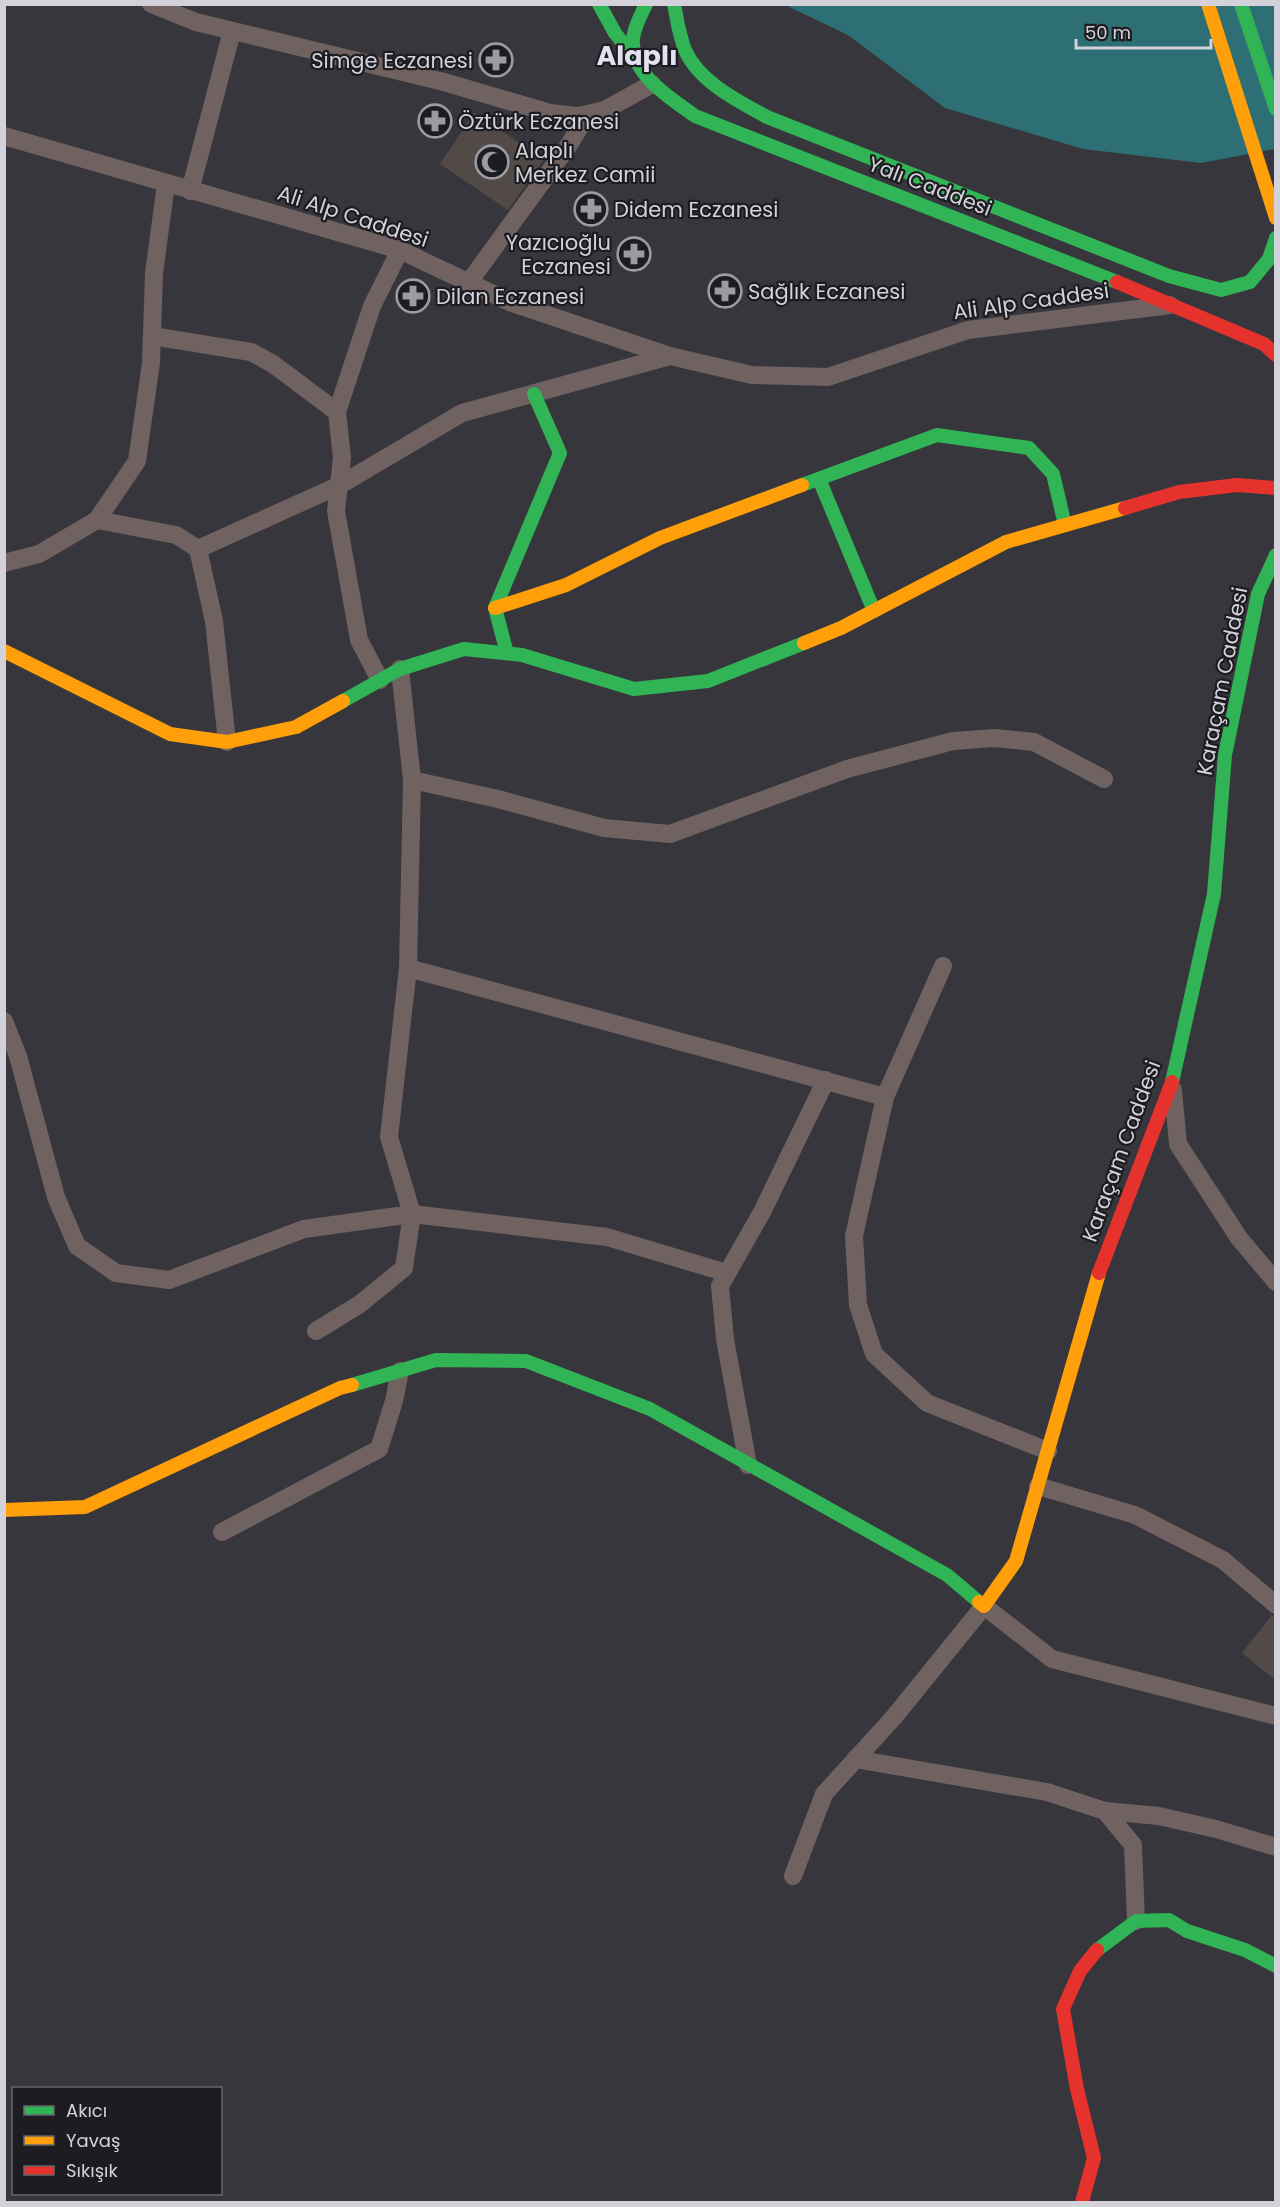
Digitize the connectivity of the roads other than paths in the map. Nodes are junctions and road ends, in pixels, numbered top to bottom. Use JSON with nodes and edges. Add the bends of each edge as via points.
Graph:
{"nodes":[{"id":1,"x":152,"y":4,"type":"edge"},
{"id":2,"x":599,"y":4,"type":"edge"},
{"id":3,"x":674,"y":4,"type":"edge"},
{"id":4,"x":1208,"y":4,"type":"edge"},
{"id":5,"x":1241,"y":4,"type":"edge"},
{"id":6,"x":654,"y":9,"type":"edge"},
{"id":7,"x":679,"y":30,"type":"junction"},
{"id":8,"x":232,"y":31,"type":"junction"},
{"id":9,"x":634,"y":57,"type":"junction"},
{"id":10,"x":674,"y":81,"type":"dead end"},
{"id":11,"x":652,"y":84,"type":"junction"},
{"id":12,"x":1275,"y":109,"type":"edge"},
{"id":13,"x":578,"y":116,"type":"junction"},
{"id":14,"x":4,"y":136,"type":"edge"},
{"id":15,"x":166,"y":184,"type":"junction"},
{"id":16,"x":190,"y":191,"type":"junction"},
{"id":17,"x":1274,"y":213,"type":"edge"},
{"id":18,"x":1275,"y":238,"type":"edge"},
{"id":19,"x":400,"y":250,"type":"junction"},
{"id":20,"x":469,"y":282,"type":"junction"},
{"id":21,"x":1173,"y":304,"type":"junction"},
{"id":22,"x":152,"y":336,"type":"junction"},
{"id":23,"x":1275,"y":355,"type":"edge"},
{"id":24,"x":670,"y":356,"type":"junction"},
{"id":25,"x":534,"y":394,"type":"junction"},
{"id":26,"x":337,"y":412,"type":"junction"},
{"id":27,"x":819,"y":479,"type":"junction"},
{"id":28,"x":340,"y":485,"type":"junction"},
{"id":29,"x":1275,"y":488,"type":"edge"},
{"id":30,"x":97,"y":520,"type":"junction"},
{"id":31,"x":1065,"y":525,"type":"junction"},
{"id":32,"x":198,"y":549,"type":"junction"},
{"id":33,"x":1275,"y":555,"type":"edge"},
{"id":34,"x":4,"y":563,"type":"edge"},
{"id":35,"x":495,"y":608,"type":"junction"},
{"id":36,"x":874,"y":611,"type":"junction"},
{"id":37,"x":4,"y":651,"type":"edge"},
{"id":38,"x":507,"y":653,"type":"junction"},
{"id":39,"x":400,"y":669,"type":"junction"},
{"id":40,"x":380,"y":680,"type":"junction"},
{"id":41,"x":227,"y":742,"type":"junction"},
{"id":42,"x":1104,"y":779,"type":"dead end"},
{"id":43,"x":412,"y":780,"type":"junction"},
{"id":44,"x":943,"y":966,"type":"dead end"},
{"id":45,"x":408,"y":968,"type":"junction"},
{"id":46,"x":4,"y":1021,"type":"edge"},
{"id":47,"x":826,"y":1080,"type":"junction"},
{"id":48,"x":1172,"y":1083,"type":"junction"},
{"id":49,"x":885,"y":1096,"type":"junction"},
{"id":50,"x":412,"y":1214,"type":"junction"},
{"id":51,"x":727,"y":1273,"type":"junction"},
{"id":52,"x":1275,"y":1282,"type":"edge"},
{"id":53,"x":316,"y":1330,"type":"dead end"},
{"id":54,"x":400,"y":1371,"type":"junction"},
{"id":55,"x":1048,"y":1451,"type":"junction"},
{"id":56,"x":748,"y":1465,"type":"junction"},
{"id":57,"x":1038,"y":1486,"type":"junction"},
{"id":58,"x":4,"y":1510,"type":"edge"},
{"id":59,"x":222,"y":1532,"type":"dead end"},
{"id":60,"x":1275,"y":1605,"type":"edge"},
{"id":61,"x":984,"y":1606,"type":"junction"},
{"id":62,"x":1275,"y":1716,"type":"edge"},
{"id":63,"x":855,"y":1759,"type":"junction"},
{"id":64,"x":1105,"y":1811,"type":"junction"},
{"id":65,"x":1275,"y":1847,"type":"edge"},
{"id":66,"x":793,"y":1876,"type":"dead end"},
{"id":67,"x":1136,"y":1921,"type":"junction"},
{"id":68,"x":1275,"y":1965,"type":"edge"},
{"id":69,"x":1082,"y":2202,"type":"edge"}],
"edges":[{"from":1,"to":8,"type":"street"},
{"from":2,"to":9,"type":"main road","name":"Yalı Caddesi"},
{"from":3,"to":7,"type":"main road","name":"Yalı Caddesi"},
{"from":4,"to":17,"type":"main road"},
{"from":5,"to":12,"type":"main road"},
{"from":6,"to":7,"type":"main road"},
{"from":6,"to":9,"type":"main road","via":[[636,26]]},
{"from":7,"to":18,"type":"main road","name":"Yalı Caddesi","via":[[687,62],[767,117],[1169,276],[1221,290],[1250,282],[1269,259]]},
{"from":8,"to":13,"type":"street","via":[[444,82],[550,113]]},
{"from":8,"to":16,"type":"street"},
{"from":9,"to":11,"type":"main road","name":"Yalı Caddesi"},
{"from":10,"to":11,"type":"main road"},
{"from":11,"to":13,"type":"street","via":[[605,110]]},
{"from":11,"to":21,"type":"main road","name":"Yalı Caddesi","via":[[695,116]]},
{"from":13,"to":20,"type":"street","via":[[585,118],[569,145]]},
{"from":14,"to":15,"type":"street","name":"Ali Alp Caddesi"},
{"from":15,"to":16,"type":"street","name":"Ali Alp Caddesi"},
{"from":15,"to":22,"type":"street","via":[[154,273]]},
{"from":16,"to":19,"type":"street","name":"Ali Alp Caddesi"},
{"from":19,"to":20,"type":"street","name":"Ali Alp Caddesi"},
{"from":19,"to":26,"type":"street","via":[[372,306]]},
{"from":20,"to":24,"type":"street","name":"Ali Alp Caddesi","via":[[512,303]]},
{"from":21,"to":23,"type":"main road","name":"Yalı Caddesi","via":[[1264,345]]},
{"from":21,"to":24,"type":"street","name":"Ali Alp Caddesi","via":[[968,330],[828,377],[752,375]]},
{"from":22,"to":26,"type":"street","via":[[250,352],[273,364]]},
{"from":22,"to":30,"type":"street","via":[[137,462]]},
{"from":24,"to":25,"type":"street"},
{"from":25,"to":28,"type":"street","via":[[462,413]]},
{"from":25,"to":35,"type":"main road","via":[[560,453]]},
{"from":26,"to":28,"type":"street","via":[[342,458]]},
{"from":27,"to":31,"type":"main road","via":[[937,435],[1029,448],[1053,474]]},
{"from":27,"to":35,"type":"main road","via":[[660,538],[566,585]]},
{"from":27,"to":36,"type":"main road"},
{"from":28,"to":32,"type":"street"},
{"from":28,"to":40,"type":"street","via":[[336,511],[359,640]]},
{"from":29,"to":31,"type":"main road","via":[[1237,485],[1179,492]]},
{"from":30,"to":32,"type":"street","via":[[176,535]]},
{"from":30,"to":34,"type":"street","via":[[39,554]]},
{"from":31,"to":36,"type":"main road","via":[[1006,542]]},
{"from":32,"to":41,"type":"street","via":[[214,621]]},
{"from":33,"to":48,"type":"main road","name":"Karaçam Caddesi","via":[[1258,594],[1225,755],[1214,894]]},
{"from":35,"to":38,"type":"main road"},
{"from":36,"to":38,"type":"main road","via":[[708,681],[634,689]]},
{"from":37,"to":41,"type":"main road","via":[[170,734]]},
{"from":38,"to":39,"type":"main road","via":[[464,649]]},
{"from":39,"to":40,"type":"main road"},
{"from":39,"to":43,"type":"street"},
{"from":40,"to":41,"type":"main road","via":[[296,727]]},
{"from":42,"to":43,"type":"street","via":[[1034,742],[995,738],[953,741],[847,769],[670,834],[604,828]]},
{"from":43,"to":45,"type":"street"},
{"from":44,"to":49,"type":"street"},
{"from":45,"to":47,"type":"street"},
{"from":45,"to":50,"type":"street","via":[[389,1137]]},
{"from":46,"to":50,"type":"street","via":[[18,1056],[56,1197],[77,1245],[116,1273],[169,1280],[304,1229]]},
{"from":47,"to":49,"type":"street"},
{"from":47,"to":51,"type":"street","via":[[762,1212]]},
{"from":48,"to":52,"type":"street","via":[[1178,1144],[1239,1238]]},
{"from":48,"to":55,"type":"main road","name":"Karaçam Caddesi","via":[[1102,1262]]},
{"from":49,"to":55,"type":"street","via":[[854,1236],[858,1305],[874,1354],[927,1403]]},
{"from":50,"to":51,"type":"street","via":[[607,1237]]},
{"from":50,"to":53,"type":"street","via":[[404,1268],[360,1304]]},
{"from":51,"to":56,"type":"street","via":[[720,1286],[725,1339]]},
{"from":54,"to":56,"type":"main road","via":[[436,1360],[526,1361],[650,1409]]},
{"from":54,"to":58,"type":"main road","via":[[340,1388],[85,1507]]},
{"from":54,"to":59,"type":"street","via":[[379,1449]]},
{"from":55,"to":57,"type":"main road","name":"Karaçam Caddesi"},
{"from":56,"to":61,"type":"main road","via":[[947,1575]]},
{"from":57,"to":60,"type":"street","via":[[1135,1515],[1223,1560]]},
{"from":57,"to":61,"type":"main road","name":"Karaçam Caddesi","via":[[1016,1561]]},
{"from":61,"to":62,"type":"street","via":[[1052,1659]]},
{"from":61,"to":63,"type":"street"},
{"from":63,"to":64,"type":"street","via":[[1047,1792]]},
{"from":63,"to":66,"type":"street","via":[[824,1794]]},
{"from":64,"to":65,"type":"street","via":[[1159,1816]]},
{"from":64,"to":67,"type":"street","via":[[1133,1845]]},
{"from":67,"to":68,"type":"main road","via":[[1169,1920],[1187,1931],[1245,1950]]},
{"from":67,"to":69,"type":"main road","via":[[1100,1946],[1080,1971],[1063,2009],[1094,2158]]}]}
